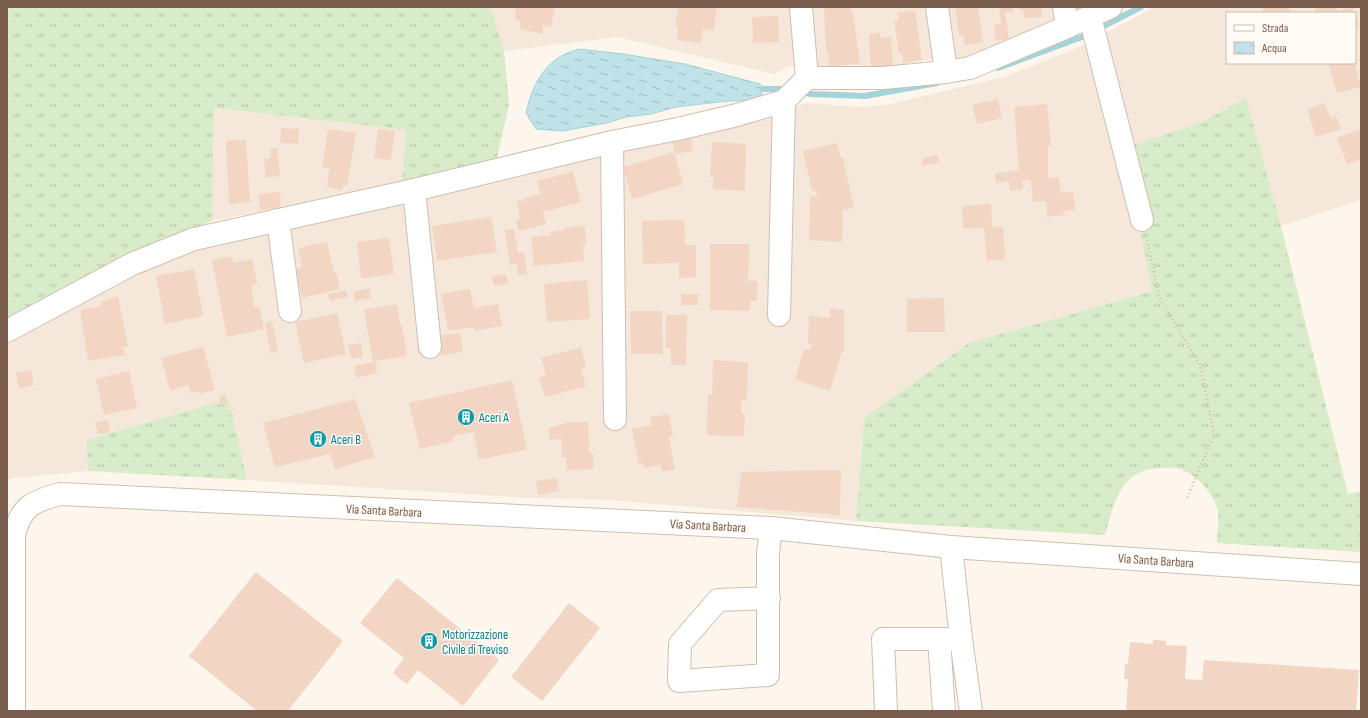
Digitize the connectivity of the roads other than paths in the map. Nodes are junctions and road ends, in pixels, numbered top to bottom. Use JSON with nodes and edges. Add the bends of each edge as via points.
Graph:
{"nodes":[{"id":1,"x":801,"y":7,"type":"edge"},
{"id":2,"x":938,"y":7,"type":"edge"},
{"id":3,"x":1111,"y":7,"type":"edge"},
{"id":4,"x":1066,"y":17,"type":"edge"},
{"id":5,"x":1092,"y":26,"type":"junction"},
{"id":6,"x":946,"y":72,"type":"junction"},
{"id":7,"x":795,"y":90,"type":"junction"},
{"id":8,"x":612,"y":142,"type":"junction"},
{"id":9,"x":414,"y":190,"type":"junction"},
{"id":10,"x":278,"y":220,"type":"junction"},
{"id":11,"x":1142,"y":220,"type":"road end"},
{"id":12,"x":290,"y":311,"type":"dead end"},
{"id":13,"x":779,"y":315,"type":"dead end"},
{"id":14,"x":7,"y":331,"type":"edge"},
{"id":15,"x":430,"y":347,"type":"dead end"},
{"id":16,"x":615,"y":419,"type":"dead end"},
{"id":17,"x":771,"y":528,"type":"junction"},
{"id":18,"x":950,"y":547,"type":"junction"},
{"id":19,"x":1361,"y":574,"type":"edge"},
{"id":20,"x":769,"y":598,"type":"junction"},
{"id":21,"x":939,"y":639,"type":"junction"},
{"id":22,"x":961,"y":640,"type":"junction"},
{"id":23,"x":14,"y":711,"type":"edge"},
{"id":24,"x":886,"y":711,"type":"edge"},
{"id":25,"x":944,"y":711,"type":"edge"},
{"id":26,"x":971,"y":711,"type":"edge"}],
"edges":[{"from":1,"to":7,"type":"street"},
{"from":2,"to":6,"type":"street"},
{"from":3,"to":5,"type":"street"},
{"from":4,"to":5,"type":"street"},
{"from":4,"to":6,"type":"street","via":[[970,68]]},
{"from":5,"to":11,"type":"street"},
{"from":6,"to":7,"type":"street"},
{"from":7,"to":8,"type":"street","via":[[737,114]]},
{"from":7,"to":13,"type":"street"},
{"from":8,"to":9,"type":"street"},
{"from":8,"to":16,"type":"street"},
{"from":9,"to":10,"type":"street"},
{"from":9,"to":15,"type":"street"},
{"from":10,"to":12,"type":"street"},
{"from":10,"to":14,"type":"street","via":[[194,239],[132,264]]},
{"from":17,"to":18,"type":"street","name":"Via Santa Barbara"},
{"from":17,"to":20,"type":"street","via":[[768,553]]},
{"from":17,"to":23,"type":"street","name":"Via Santa Barbara","via":[[60,494],[39,499],[24,511],[14,535]]},
{"from":18,"to":19,"type":"street","name":"Via Santa Barbara"},
{"from":18,"to":22,"type":"street"},
{"from":20,"to":20,"type":"street","via":[[768,675],[679,681],[680,644],[718,600]]},
{"from":21,"to":22,"type":"street"},
{"from":21,"to":24,"type":"street","via":[[883,639]]},
{"from":21,"to":25,"type":"street"},
{"from":22,"to":26,"type":"street"}]}
